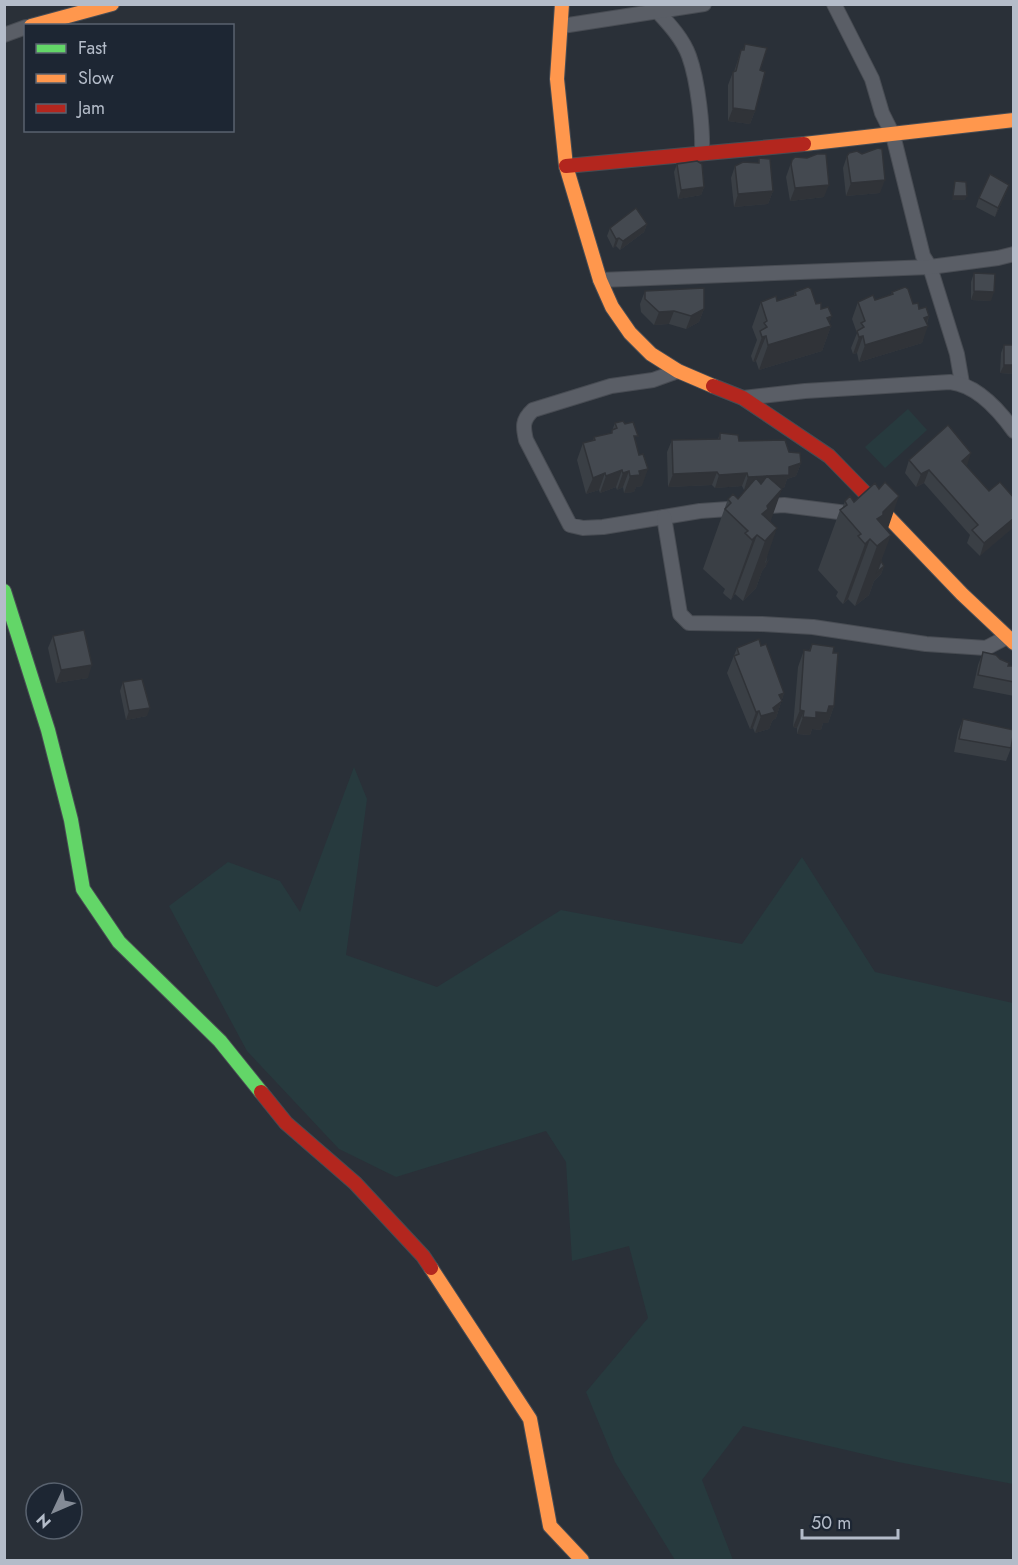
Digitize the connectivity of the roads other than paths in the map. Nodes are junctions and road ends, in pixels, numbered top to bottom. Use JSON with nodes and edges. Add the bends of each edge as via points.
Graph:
{"nodes":[{"id":1,"x":112,"y":4,"type":"edge"},
{"id":2,"x":562,"y":4,"type":"edge"},
{"id":3,"x":704,"y":4,"type":"edge"},
{"id":4,"x":834,"y":4,"type":"edge"},
{"id":5,"x":657,"y":11,"type":"junction"},
{"id":6,"x":38,"y":24,"type":"edge"},
{"id":7,"x":562,"y":26,"type":"junction"},
{"id":8,"x":24,"y":28,"type":"edge"},
{"id":9,"x":4,"y":35,"type":"edge"},
{"id":10,"x":1014,"y":120,"type":"edge"},
{"id":11,"x":893,"y":135,"type":"junction"},
{"id":12,"x":702,"y":153,"type":"junction"},
{"id":13,"x":566,"y":166,"type":"junction"},
{"id":14,"x":1014,"y":254,"type":"edge"},
{"id":15,"x":930,"y":267,"type":"junction"},
{"id":16,"x":600,"y":280,"type":"junction"},
{"id":17,"x":678,"y":371,"type":"junction"},
{"id":18,"x":962,"y":383,"type":"junction"},
{"id":19,"x":743,"y":398,"type":"junction"},
{"id":20,"x":1014,"y":432,"type":"edge"},
{"id":21,"x":882,"y":509,"type":"junction"},
{"id":22,"x":664,"y":517,"type":"junction"},
{"id":23,"x":4,"y":591,"type":"edge"},
{"id":24,"x":1010,"y":640,"type":"edge"},
{"id":25,"x":582,"y":1560,"type":"edge"}],
"edges":[{"from":1,"to":6,"type":"street"},
{"from":2,"to":7,"type":"street"},
{"from":3,"to":5,"type":"street"},
{"from":4,"to":11,"type":"street","via":[[872,79]]},
{"from":5,"to":7,"type":"street"},
{"from":5,"to":12,"type":"street","via":[[689,56]]},
{"from":7,"to":13,"type":"street","via":[[557,79]]},
{"from":8,"to":9,"type":"street"},
{"from":10,"to":11,"type":"street"},
{"from":11,"to":12,"type":"street"},
{"from":11,"to":15,"type":"street","via":[[923,256]]},
{"from":12,"to":13,"type":"street"},
{"from":13,"to":16,"type":"street"},
{"from":14,"to":15,"type":"street"},
{"from":15,"to":16,"type":"street"},
{"from":15,"to":18,"type":"street"},
{"from":16,"to":17,"type":"street","via":[[630,333],[651,354]]},
{"from":17,"to":19,"type":"street"},
{"from":17,"to":22,"type":"street","via":[[533,410],[523,426],[526,440],[570,525],[603,527]]},
{"from":18,"to":19,"type":"street"},
{"from":18,"to":20,"type":"street","via":[[1002,415]]},
{"from":19,"to":21,"type":"street","via":[[829,456]]},
{"from":21,"to":22,"type":"street","via":[[860,515],[784,505]]},
{"from":21,"to":24,"type":"street"},
{"from":22,"to":24,"type":"street","via":[[680,614],[689,623],[813,627],[926,644],[986,648]]},
{"from":23,"to":25,"type":"street","via":[[48,730],[71,820],[83,889],[119,942],[220,1041],[286,1124],[355,1183],[423,1256],[530,1419],[550,1526]]}]}
